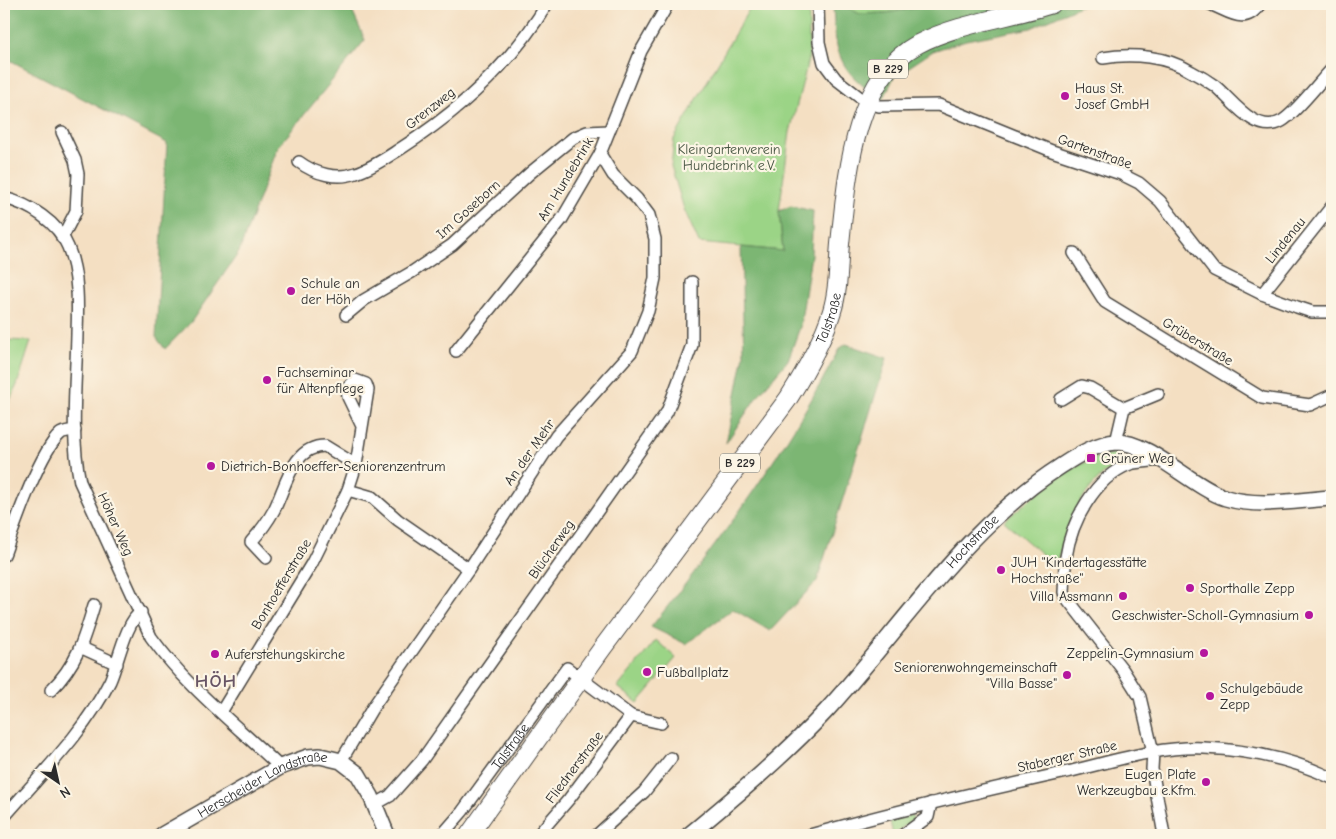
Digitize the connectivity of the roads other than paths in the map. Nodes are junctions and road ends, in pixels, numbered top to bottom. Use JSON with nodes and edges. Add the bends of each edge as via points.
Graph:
{"nodes":[{"id":1,"x":547,"y":4,"type":"edge"},
{"id":2,"x":668,"y":4,"type":"edge"},
{"id":3,"x":818,"y":4,"type":"edge"},
{"id":4,"x":1052,"y":4,"type":"edge"},
{"id":5,"x":1210,"y":4,"type":"edge"},
{"id":6,"x":1260,"y":4,"type":"edge"},
{"id":7,"x":1103,"y":58,"type":"dead end"},
{"id":8,"x":1332,"y":69,"type":"edge"},
{"id":9,"x":867,"y":103,"type":"junction"},
{"id":10,"x":608,"y":131,"type":"junction"},
{"id":11,"x":62,"y":132,"type":"dead end"},
{"id":12,"x":600,"y":154,"type":"junction"},
{"id":13,"x":299,"y":162,"type":"dead end"},
{"id":14,"x":4,"y":198,"type":"edge"},
{"id":15,"x":1332,"y":206,"type":"edge"},
{"id":16,"x":62,"y":238,"type":"junction"},
{"id":17,"x":1074,"y":253,"type":"dead end"},
{"id":18,"x":692,"y":282,"type":"dead end"},
{"id":19,"x":1262,"y":294,"type":"junction"},
{"id":20,"x":1332,"y":312,"type":"edge"},
{"id":21,"x":346,"y":315,"type":"dead end"},
{"id":22,"x":456,"y":350,"type":"dead end"},
{"id":23,"x":1158,"y":394,"type":"dead end"},
{"id":24,"x":1332,"y":395,"type":"edge"},
{"id":25,"x":1061,"y":399,"type":"dead end"},
{"id":26,"x":1124,"y":408,"type":"junction"},
{"id":27,"x":361,"y":424,"type":"dead end"},
{"id":28,"x":75,"y":430,"type":"junction"},
{"id":29,"x":1116,"y":442,"type":"junction"},
{"id":30,"x":1160,"y":460,"type":"junction"},
{"id":31,"x":356,"y":465,"type":"junction"},
{"id":32,"x":348,"y":490,"type":"junction"},
{"id":33,"x":1332,"y":498,"type":"edge"},
{"id":34,"x":4,"y":555,"type":"edge"},
{"id":35,"x":266,"y":558,"type":"dead end"},
{"id":36,"x":469,"y":569,"type":"junction"},
{"id":37,"x":94,"y":605,"type":"dead end"},
{"id":38,"x":141,"y":612,"type":"junction"},
{"id":39,"x":82,"y":648,"type":"junction"},
{"id":40,"x":117,"y":664,"type":"junction"},
{"id":41,"x":582,"y":678,"type":"junction"},
{"id":42,"x":51,"y":690,"type":"dead end"},
{"id":43,"x":221,"y":712,"type":"junction"},
{"id":44,"x":631,"y":716,"type":"junction"},
{"id":45,"x":661,"y":723,"type":"dead end"},
{"id":46,"x":1154,"y":752,"type":"junction"},
{"id":47,"x":670,"y":758,"type":"dead end"},
{"id":48,"x":341,"y":761,"type":"junction"},
{"id":49,"x":280,"y":767,"type":"junction"},
{"id":50,"x":1332,"y":778,"type":"edge"},
{"id":51,"x":931,"y":803,"type":"junction"},
{"id":52,"x":374,"y":805,"type":"junction"},
{"id":53,"x":4,"y":817,"type":"edge"},
{"id":54,"x":162,"y":835,"type":"edge"},
{"id":55,"x":387,"y":835,"type":"edge"},
{"id":56,"x":442,"y":835,"type":"edge"},
{"id":57,"x":469,"y":835,"type":"edge"},
{"id":58,"x":538,"y":835,"type":"edge"},
{"id":59,"x":597,"y":835,"type":"edge"},
{"id":60,"x":689,"y":835,"type":"edge"},
{"id":61,"x":810,"y":835,"type":"edge"},
{"id":62,"x":903,"y":835,"type":"edge"},
{"id":63,"x":1164,"y":835,"type":"edge"}],
"edges":[{"from":1,"to":13,"type":"street","name":"Grenzweg","via":[[501,66],[430,130],[355,174],[323,174],[309,170]]},
{"from":2,"to":10,"type":"street","name":"Am Hundebrink","via":[[641,51]]},
{"from":3,"to":9,"type":"street","via":[[820,50],[824,63],[836,79]]},
{"from":4,"to":9,"type":"main road","name":"Talstraße","number":"B 229","via":[[918,44],[893,63],[878,81]]},
{"from":5,"to":6,"type":"street","via":[[1246,17]]},
{"from":7,"to":8,"type":"street","via":[[1150,57],[1178,65],[1214,86],[1243,112],[1263,124],[1281,122]]},
{"from":9,"to":19,"type":"street","name":"Gartenstraße","via":[[879,106],[939,105],[1052,152],[1121,174],[1160,200],[1214,270]]},
{"from":9,"to":41,"type":"main road","name":"Talstraße","number":"B 229","via":[[858,128],[846,190],[839,278],[832,311],[803,375]]},
{"from":10,"to":12,"type":"street","name":"Am Hundebrink"},
{"from":10,"to":21,"type":"street","name":"Im Goseborn","via":[[587,132],[573,138],[452,245],[364,300]]},
{"from":11,"to":16,"type":"street","via":[[78,174],[76,210]]},
{"from":12,"to":22,"type":"street","name":"Am Hundebrink","via":[[562,219]]},
{"from":12,"to":36,"type":"street","name":"An der Mehr","via":[[614,176],[649,215],[655,239],[655,278],[648,311],[632,351],[556,436]]},
{"from":14,"to":16,"type":"street","name":"Höher Weg","via":[[43,216]]},
{"from":15,"to":19,"type":"street","name":"Lindenau"},
{"from":16,"to":28,"type":"street","name":"Höher Weg","via":[[74,266],[78,305]]},
{"from":17,"to":24,"type":"street","name":"Grüberstraße","via":[[1105,302],[1262,398],[1310,405]]},
{"from":18,"to":52,"type":"street","name":"Blücherweg","via":[[692,345],[667,412],[428,752],[404,783]]},
{"from":19,"to":20,"type":"street","name":"Gartenstraße","via":[[1312,312]]},
{"from":23,"to":26,"type":"street"},
{"from":25,"to":26,"type":"street","via":[[1082,386]]},
{"from":26,"to":29,"type":"street"},
{"from":27,"to":31,"type":"street","name":"Bonhoefferstraße"},
{"from":28,"to":34,"type":"street","via":[[62,432],[51,444]]},
{"from":28,"to":38,"type":"street","name":"Höher Weg","via":[[80,482]]},
{"from":29,"to":30,"type":"main road","via":[[1135,445]]},
{"from":29,"to":60,"type":"main road","name":"Hochstraße","via":[[1094,448],[1066,462],[992,520],[959,554],[825,712],[789,748]]},
{"from":30,"to":33,"type":"main road","via":[[1204,488],[1235,500],[1253,503]]},
{"from":30,"to":46,"type":"street","via":[[1124,467],[1108,478],[1091,497],[1072,534],[1066,554],[1064,592],[1140,697]]},
{"from":31,"to":32,"type":"street","name":"Bonhoefferstraße"},
{"from":31,"to":35,"type":"street","name":"Bonhoefferstraße","via":[[324,446],[299,457],[274,510],[252,542]]},
{"from":32,"to":36,"type":"street","via":[[372,497],[398,520]]},
{"from":32,"to":43,"type":"street","name":"Bonhoefferstraße","via":[[312,563]]},
{"from":36,"to":48,"type":"street","name":"An der Mehr","via":[[373,707]]},
{"from":37,"to":39,"type":"street"},
{"from":38,"to":40,"type":"street","via":[[131,623]]},
{"from":38,"to":43,"type":"street","name":"Höher Weg","via":[[151,636],[167,659]]},
{"from":39,"to":40,"type":"street"},
{"from":39,"to":42,"type":"street","via":[[63,678]]},
{"from":40,"to":53,"type":"street","via":[[74,738]]},
{"from":41,"to":44,"type":"street"},
{"from":41,"to":56,"type":"street","name":"Talstraße","via":[[567,668]]},
{"from":41,"to":57,"type":"main road","name":"Talstraße","number":"B 229"},
{"from":43,"to":49,"type":"street","name":"Höher Weg"},
{"from":44,"to":45,"type":"street"},
{"from":44,"to":58,"type":"street","name":"Fliednerstraße"},
{"from":46,"to":50,"type":"street","name":"Staberger Straße","via":[[1202,748],[1244,752],[1284,759]]},
{"from":46,"to":51,"type":"street","name":"Staberger Straße"},
{"from":46,"to":63,"type":"street","via":[[1152,769]]},
{"from":47,"to":59,"type":"street","via":[[644,792]]},
{"from":48,"to":49,"type":"main road","name":"Herscheider Landstraße","via":[[308,757]]},
{"from":48,"to":52,"type":"main road","name":"Herscheider Landstraße","via":[[358,774]]},
{"from":49,"to":54,"type":"main road","name":"Herscheider Landstraße"},
{"from":51,"to":61,"type":"street","name":"Staberger Straße"},
{"from":51,"to":62,"type":"street","via":[[928,817]]},
{"from":52,"to":55,"type":"main road","name":"Herscheider Landstraße"}]}
